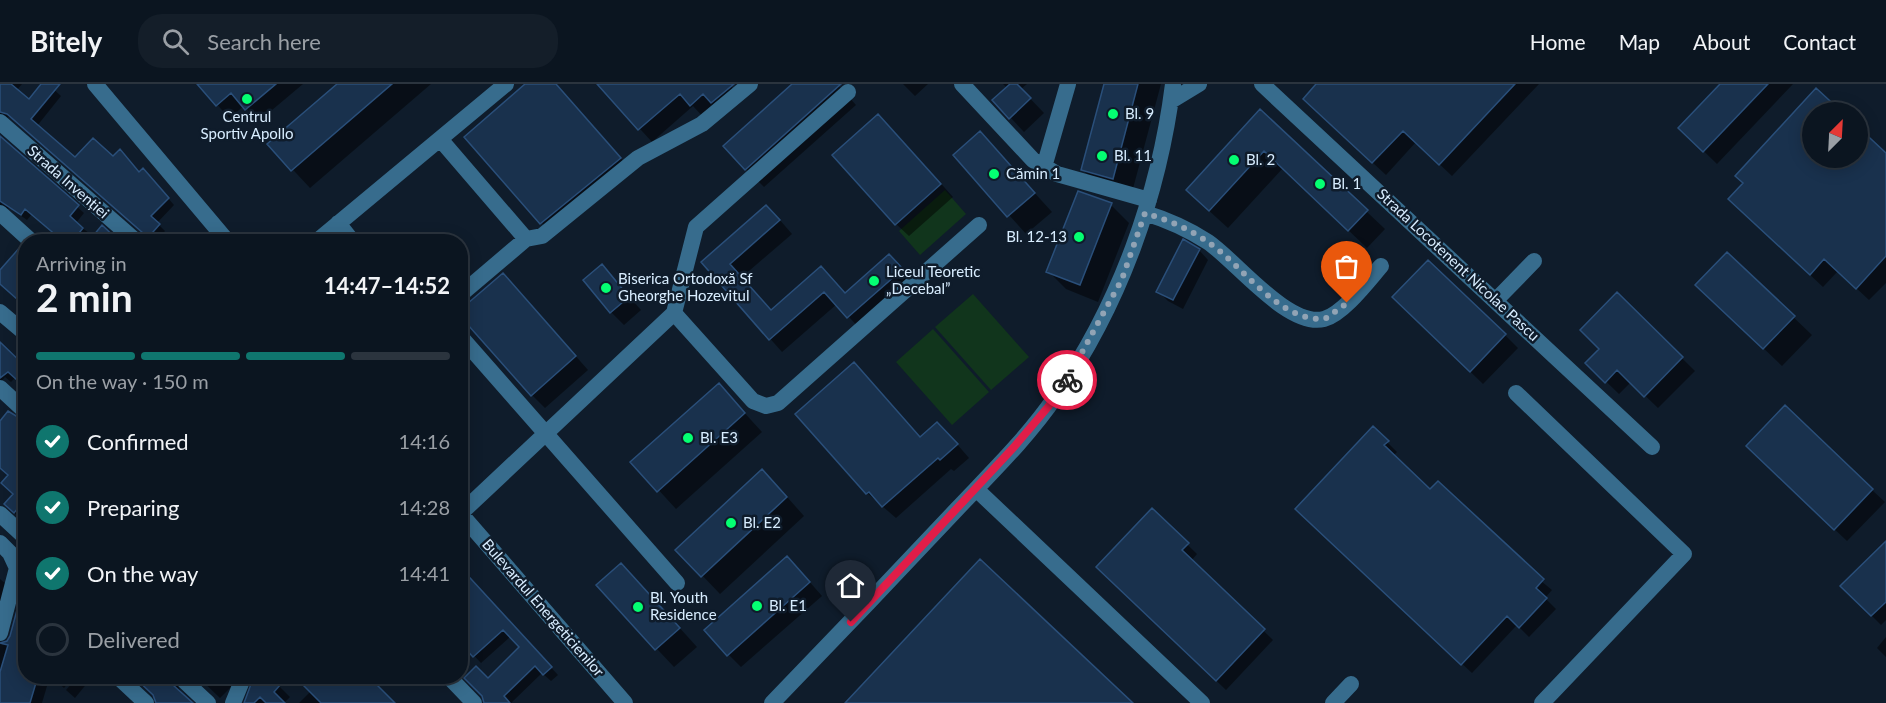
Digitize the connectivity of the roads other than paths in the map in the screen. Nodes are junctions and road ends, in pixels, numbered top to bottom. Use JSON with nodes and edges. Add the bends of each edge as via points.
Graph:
{"nodes":[{"id":1,"x":95,"y":84,"type":"edge"},
{"id":2,"x":506,"y":84,"type":"edge"},
{"id":3,"x":750,"y":84,"type":"edge"},
{"id":4,"x":962,"y":84,"type":"edge"},
{"id":5,"x":1068,"y":84,"type":"edge"},
{"id":6,"x":1173,"y":84,"type":"edge"},
{"id":7,"x":1200,"y":84,"type":"edge"},
{"id":8,"x":1262,"y":84,"type":"edge"},
{"id":9,"x":848,"y":92,"type":"dead end"},
{"id":10,"x":1171,"y":101,"type":"junction"},
{"id":11,"x":0,"y":122,"type":"edge"},
{"id":12,"x":440,"y":139,"type":"junction"},
{"id":13,"x":1050,"y":170,"type":"junction"},
{"id":14,"x":1147,"y":206,"type":"junction"},
{"id":15,"x":0,"y":213,"type":"edge"},
{"id":16,"x":338,"y":223,"type":"junction"},
{"id":17,"x":979,"y":225,"type":"dead end"},
{"id":18,"x":23,"y":234,"type":"edge"},
{"id":19,"x":128,"y":234,"type":"edge"},
{"id":20,"x":221,"y":234,"type":"edge"},
{"id":21,"x":325,"y":234,"type":"edge"},
{"id":22,"x":347,"y":234,"type":"edge"},
{"id":23,"x":526,"y":239,"type":"junction"},
{"id":24,"x":1534,"y":261,"type":"dead end"},
{"id":25,"x":1381,"y":266,"type":"dead end"},
{"id":26,"x":468,"y":288,"type":"edge"},
{"id":27,"x":1496,"y":300,"type":"junction"},
{"id":28,"x":0,"y":312,"type":"edge"},
{"id":29,"x":674,"y":313,"type":"junction"},
{"id":30,"x":18,"y":327,"type":"edge"},
{"id":31,"x":468,"y":345,"type":"edge"},
{"id":32,"x":0,"y":388,"type":"edge"},
{"id":33,"x":1516,"y":393,"type":"dead end"},
{"id":34,"x":18,"y":405,"type":"edge"},
{"id":35,"x":546,"y":434,"type":"junction"},
{"id":36,"x":1652,"y":447,"type":"dead end"},
{"id":37,"x":976,"y":489,"type":"junction"},
{"id":38,"x":468,"y":506,"type":"edge"},
{"id":39,"x":0,"y":514,"type":"edge"},
{"id":40,"x":468,"y":521,"type":"edge"},
{"id":41,"x":18,"y":531,"type":"edge"},
{"id":42,"x":0,"y":543,"type":"edge"},
{"id":43,"x":677,"y":583,"type":"dead end"},
{"id":44,"x":0,"y":633,"type":"edge"},
{"id":45,"x":126,"y":684,"type":"edge"},
{"id":46,"x":188,"y":684,"type":"edge"},
{"id":47,"x":242,"y":684,"type":"edge"},
{"id":48,"x":456,"y":684,"type":"edge"},
{"id":49,"x":1351,"y":684,"type":"dead end"},
{"id":50,"x":237,"y":701,"type":"edge"},
{"id":51,"x":146,"y":703,"type":"edge"},
{"id":52,"x":208,"y":703,"type":"edge"},
{"id":53,"x":474,"y":703,"type":"edge"},
{"id":54,"x":625,"y":703,"type":"edge"},
{"id":55,"x":772,"y":703,"type":"edge"},
{"id":56,"x":1202,"y":703,"type":"edge"},
{"id":57,"x":1333,"y":703,"type":"edge"},
{"id":58,"x":1542,"y":703,"type":"edge"}],
"edges":[{"from":1,"to":20,"type":"street"},
{"from":2,"to":12,"type":"street"},
{"from":3,"to":23,"type":"street","via":[[702,124],[638,158],[542,236]]},
{"from":4,"to":13,"type":"street","via":[[1025,154]]},
{"from":5,"to":13,"type":"street"},
{"from":6,"to":10,"type":"street"},
{"from":7,"to":10,"type":"street"},
{"from":8,"to":27,"type":"street","name":"Strada Locotenent Nicolae Pascu"},
{"from":9,"to":29,"type":"street","via":[[696,227]]},
{"from":10,"to":14,"type":"street"},
{"from":11,"to":19,"type":"street","name":"Strada Invenției"},
{"from":12,"to":16,"type":"street"},
{"from":12,"to":23,"type":"street"},
{"from":13,"to":14,"type":"street"},
{"from":14,"to":25,"type":"street","via":[[1210,243],[1286,309],[1311,320],[1325,319],[1337,312]]},
{"from":14,"to":37,"type":"street","via":[[1111,301],[1108,321],[1093,350],[1070,387],[1056,396]]},
{"from":15,"to":18,"type":"street"},
{"from":16,"to":21,"type":"street"},
{"from":16,"to":22,"type":"street"},
{"from":17,"to":29,"type":"street","via":[[778,403],[765,406],[753,401]]},
{"from":23,"to":26,"type":"street"},
{"from":24,"to":27,"type":"street"},
{"from":27,"to":36,"type":"street","name":"Strada Locotenent Nicolae Pascu"},
{"from":28,"to":30,"type":"street"},
{"from":29,"to":35,"type":"street"},
{"from":31,"to":35,"type":"street"},
{"from":32,"to":34,"type":"street"},
{"from":33,"to":58,"type":"street","via":[[1684,554]]},
{"from":35,"to":38,"type":"street"},
{"from":35,"to":43,"type":"street"},
{"from":37,"to":55,"type":"street"},
{"from":37,"to":56,"type":"street"},
{"from":39,"to":41,"type":"street"},
{"from":40,"to":54,"type":"street","name":"Bulevardul Energeticienilor"},
{"from":42,"to":44,"type":"street","via":[[17,568]]},
{"from":45,"to":51,"type":"street"},
{"from":46,"to":52,"type":"street"},
{"from":47,"to":50,"type":"street"},
{"from":48,"to":53,"type":"street"},
{"from":49,"to":57,"type":"street"}]}
